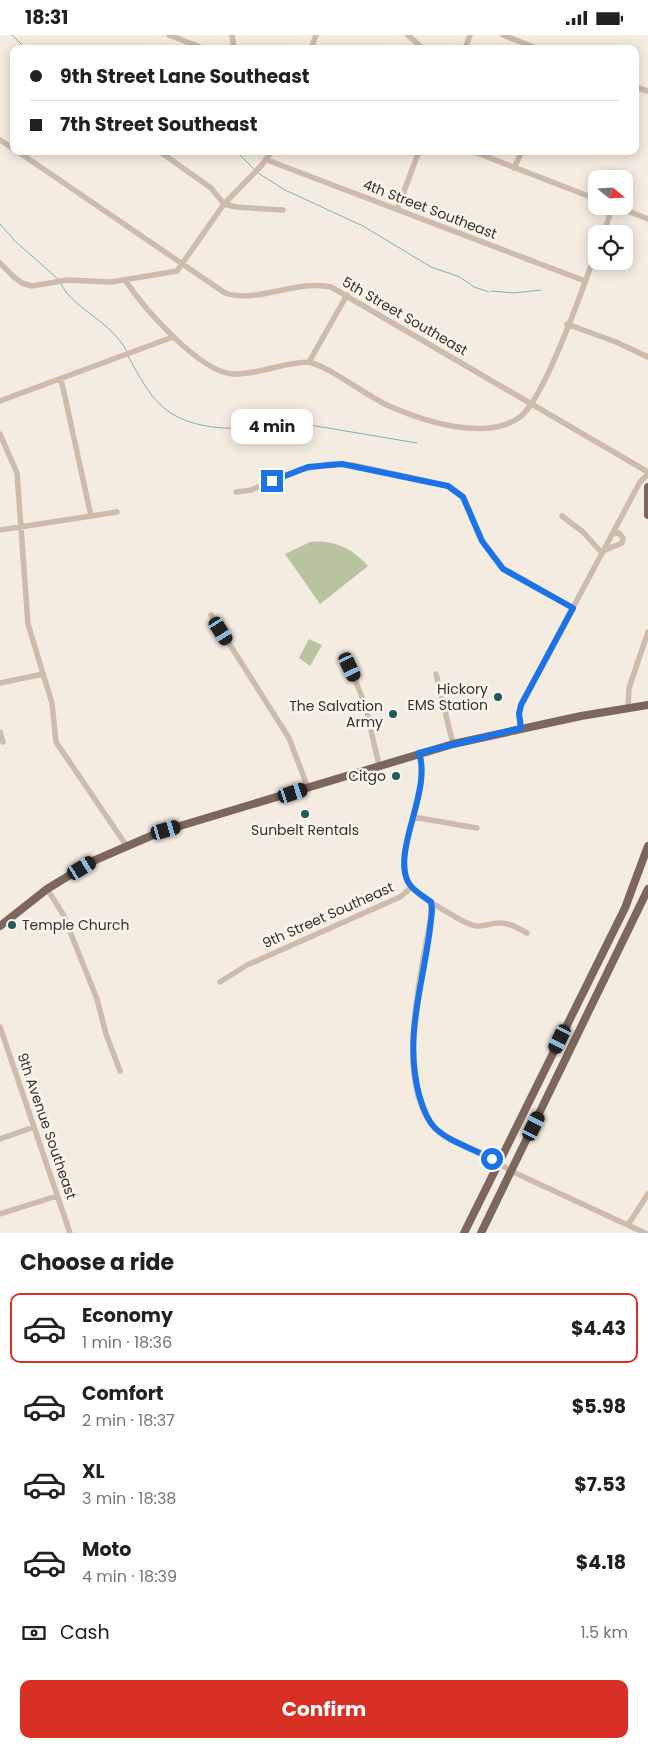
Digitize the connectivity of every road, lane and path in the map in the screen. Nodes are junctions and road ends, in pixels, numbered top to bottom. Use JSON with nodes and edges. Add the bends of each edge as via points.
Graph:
{"nodes":[{"id":1,"x":169,"y":35,"type":"edge"},
{"id":2,"x":408,"y":35,"type":"edge"},
{"id":3,"x":503,"y":35,"type":"edge"},
{"id":4,"x":195,"y":45,"type":"edge"},
{"id":5,"x":419,"y":45,"type":"edge"},
{"id":6,"x":529,"y":45,"type":"edge"},
{"id":7,"x":24,"y":155,"type":"edge"},
{"id":8,"x":165,"y":155,"type":"edge"},
{"id":9,"x":270,"y":155,"type":"edge"},
{"id":10,"x":417,"y":155,"type":"edge"},
{"id":11,"x":482,"y":155,"type":"edge"},
{"id":12,"x":520,"y":155,"type":"edge"},
{"id":13,"x":267,"y":160,"type":"junction"},
{"id":14,"x":514,"y":168,"type":"junction"},
{"id":15,"x":588,"y":196,"type":"edge"},
{"id":16,"x":224,"y":204,"type":"junction"},
{"id":17,"x":397,"y":209,"type":"junction"},
{"id":18,"x":283,"y":210,"type":"dead end"},
{"id":19,"x":633,"y":212,"type":"edge"},
{"id":20,"x":647,"y":217,"type":"edge"},
{"id":21,"x":0,"y":263,"type":"edge"},
{"id":22,"x":182,"y":264,"type":"junction"},
{"id":23,"x":589,"y":270,"type":"edge"},
{"id":24,"x":126,"y":280,"type":"junction"},
{"id":25,"x":585,"y":281,"type":"junction"},
{"id":26,"x":347,"y":295,"type":"junction"},
{"id":27,"x":568,"y":324,"type":"junction"},
{"id":28,"x":173,"y":337,"type":"junction"},
{"id":29,"x":648,"y":357,"type":"edge"},
{"id":30,"x":309,"y":363,"type":"junction"},
{"id":31,"x":60,"y":379,"type":"junction"},
{"id":32,"x":0,"y":401,"type":"edge"},
{"id":33,"x":530,"y":404,"type":"junction"},
{"id":34,"x":0,"y":434,"type":"edge"},
{"id":35,"x":648,"y":473,"type":"edge"},
{"id":36,"x":648,"y":487,"type":"edge"},
{"id":37,"x":236,"y":492,"type":"dead end"},
{"id":38,"x":117,"y":512,"type":"dead end"},
{"id":39,"x":648,"y":515,"type":"edge"},
{"id":40,"x":91,"y":516,"type":"junction"},
{"id":41,"x":562,"y":516,"type":"dead end"},
{"id":42,"x":21,"y":527,"type":"junction"},
{"id":43,"x":0,"y":530,"type":"edge"},
{"id":44,"x":612,"y":534,"type":"junction"},
{"id":45,"x":602,"y":553,"type":"junction"},
{"id":46,"x":573,"y":608,"type":"junction"},
{"id":47,"x":211,"y":615,"type":"dead end"},
{"id":48,"x":648,"y":632,"type":"edge"},
{"id":49,"x":345,"y":656,"type":"dead end"},
{"id":50,"x":43,"y":674,"type":"junction"},
{"id":51,"x":436,"y":674,"type":"dead end"},
{"id":52,"x":0,"y":683,"type":"edge"},
{"id":53,"x":648,"y":705,"type":"edge"},
{"id":54,"x":628,"y":707,"type":"junction"},
{"id":55,"x":521,"y":728,"type":"junction"},
{"id":56,"x":0,"y":732,"type":"edge"},
{"id":57,"x":3,"y":742,"type":"dead end"},
{"id":58,"x":452,"y":744,"type":"junction"},
{"id":59,"x":419,"y":753,"type":"junction"},
{"id":60,"x":379,"y":765,"type":"junction"},
{"id":61,"x":308,"y":788,"type":"junction"},
{"id":62,"x":413,"y":817,"type":"junction"},
{"id":63,"x":476,"y":828,"type":"dead end"},
{"id":64,"x":126,"y":845,"type":"junction"},
{"id":65,"x":648,"y":846,"type":"edge"},
{"id":66,"x":412,"y":887,"type":"junction"},
{"id":67,"x":47,"y":889,"type":"junction"},
{"id":68,"x":648,"y":889,"type":"edge"},
{"id":69,"x":431,"y":902,"type":"junction"},
{"id":70,"x":0,"y":926,"type":"edge"},
{"id":71,"x":526,"y":933,"type":"dead end"},
{"id":72,"x":220,"y":982,"type":"dead end"},
{"id":73,"x":0,"y":1027,"type":"edge"},
{"id":74,"x":2,"y":1039,"type":"edge"},
{"id":75,"x":120,"y":1071,"type":"dead end"},
{"id":76,"x":34,"y":1127,"type":"junction"},
{"id":77,"x":0,"y":1139,"type":"edge"},
{"id":78,"x":499,"y":1163,"type":"junction"},
{"id":79,"x":511,"y":1171,"type":"junction"},
{"id":80,"x":648,"y":1194,"type":"edge"},
{"id":81,"x":57,"y":1196,"type":"junction"},
{"id":82,"x":0,"y":1214,"type":"edge"},
{"id":83,"x":628,"y":1225,"type":"junction"},
{"id":84,"x":70,"y":1233,"type":"edge"},
{"id":85,"x":464,"y":1233,"type":"edge"},
{"id":86,"x":481,"y":1233,"type":"edge"},
{"id":87,"x":645,"y":1233,"type":"edge"}],
"edges":[{"from":1,"to":4,"type":"street"},
{"from":2,"to":5,"type":"street"},
{"from":3,"to":6,"type":"street"},
{"from":7,"to":22,"type":"street","name":"5th Street Southeast"},
{"from":8,"to":16,"type":"street","via":[[211,188]]},
{"from":9,"to":13,"type":"street"},
{"from":10,"to":17,"type":"street"},
{"from":11,"to":14,"type":"street"},
{"from":12,"to":14,"type":"street"},
{"from":13,"to":16,"type":"street"},
{"from":13,"to":17,"type":"street","name":"4th Street Southeast"},
{"from":14,"to":15,"type":"street"},
{"from":16,"to":18,"type":"street"},
{"from":16,"to":22,"type":"street"},
{"from":17,"to":25,"type":"street","name":"4th Street Southeast"},
{"from":19,"to":20,"type":"street"},
{"from":21,"to":24,"type":"street","via":[[22,283],[32,286],[67,280],[99,283]]},
{"from":22,"to":24,"type":"street","via":[[177,271]]},
{"from":22,"to":26,"type":"street","name":"5th Street Southeast","via":[[231,296],[315,284],[332,287]]},
{"from":23,"to":25,"type":"street"},
{"from":24,"to":28,"type":"street"},
{"from":25,"to":27,"type":"street"},
{"from":26,"to":30,"type":"street"},
{"from":26,"to":33,"type":"street","name":"5th Street Southeast"},
{"from":27,"to":29,"type":"street"},
{"from":27,"to":33,"type":"street","via":[[549,371]]},
{"from":28,"to":30,"type":"street","via":[[202,360],[229,373]]},
{"from":28,"to":31,"type":"street"},
{"from":30,"to":33,"type":"street","via":[[389,406],[452,426],[477,428],[503,424],[520,417]]},
{"from":31,"to":32,"type":"street"},
{"from":31,"to":40,"type":"street"},
{"from":33,"to":35,"type":"street","name":"5th Street Southeast"},
{"from":34,"to":42,"type":"street","via":[[17,473]]},
{"from":35,"to":44,"type":"street"},
{"from":36,"to":39,"type":"main road"},
{"from":37,"to":46,"type":"street","via":[[251,490],[299,469],[330,464],[353,465],[448,486],[463,497],[482,541],[503,569]]},
{"from":38,"to":40,"type":"street"},
{"from":40,"to":42,"type":"street"},
{"from":41,"to":45,"type":"street","via":[[583,532]]},
{"from":42,"to":43,"type":"street"},
{"from":42,"to":50,"type":"street","via":[[28,624]]},
{"from":44,"to":45,"type":"street"},
{"from":44,"to":45,"type":"street","via":[[619,533],[623,537],[622,543]]},
{"from":45,"to":46,"type":"street"},
{"from":46,"to":55,"type":"street","via":[[521,705]]},
{"from":47,"to":61,"type":"street","via":[[289,738]]},
{"from":48,"to":54,"type":"street","via":[[629,688]]},
{"from":49,"to":60,"type":"street","via":[[365,704]]},
{"from":50,"to":52,"type":"street"},
{"from":50,"to":64,"type":"street","via":[[52,703],[58,748]]},
{"from":51,"to":58,"type":"street"},
{"from":53,"to":54,"type":"main road"},
{"from":54,"to":55,"type":"main road"},
{"from":55,"to":58,"type":"main road"},
{"from":56,"to":57,"type":"street"},
{"from":58,"to":59,"type":"main road"},
{"from":59,"to":60,"type":"main road"},
{"from":59,"to":62,"type":"street","via":[[422,770]]},
{"from":60,"to":61,"type":"main road"},
{"from":61,"to":64,"type":"main road"},
{"from":62,"to":63,"type":"street"},
{"from":62,"to":66,"type":"street","via":[[405,861],[406,876]]},
{"from":64,"to":67,"type":"main road"},
{"from":65,"to":78,"type":"main road","via":[[625,908]]},
{"from":66,"to":69,"type":"street","name":"9th Street Southeast"},
{"from":66,"to":72,"type":"street","name":"9th Street Southeast","via":[[400,897],[247,965]]},
{"from":67,"to":70,"type":"main road"},
{"from":67,"to":75,"type":"street","via":[[63,914],[97,999]]},
{"from":68,"to":79,"type":"main road"},
{"from":69,"to":71,"type":"street","name":"9th Street Southeast","via":[[471,925],[503,923]]},
{"from":69,"to":78,"type":"street","via":[[412,1042],[418,1091],[433,1127]]},
{"from":73,"to":74,"type":"street","name":"9th Avenue Southeast"},
{"from":74,"to":76,"type":"street","name":"9th Avenue Southeast"},
{"from":76,"to":77,"type":"street"},
{"from":76,"to":81,"type":"street","name":"9th Avenue Southeast"},
{"from":78,"to":79,"type":"street"},
{"from":78,"to":85,"type":"main road"},
{"from":79,"to":83,"type":"street"},
{"from":79,"to":86,"type":"main road"},
{"from":80,"to":83,"type":"street"},
{"from":81,"to":82,"type":"street"},
{"from":81,"to":84,"type":"street","name":"9th Avenue Southeast"},
{"from":83,"to":87,"type":"street"}]}
